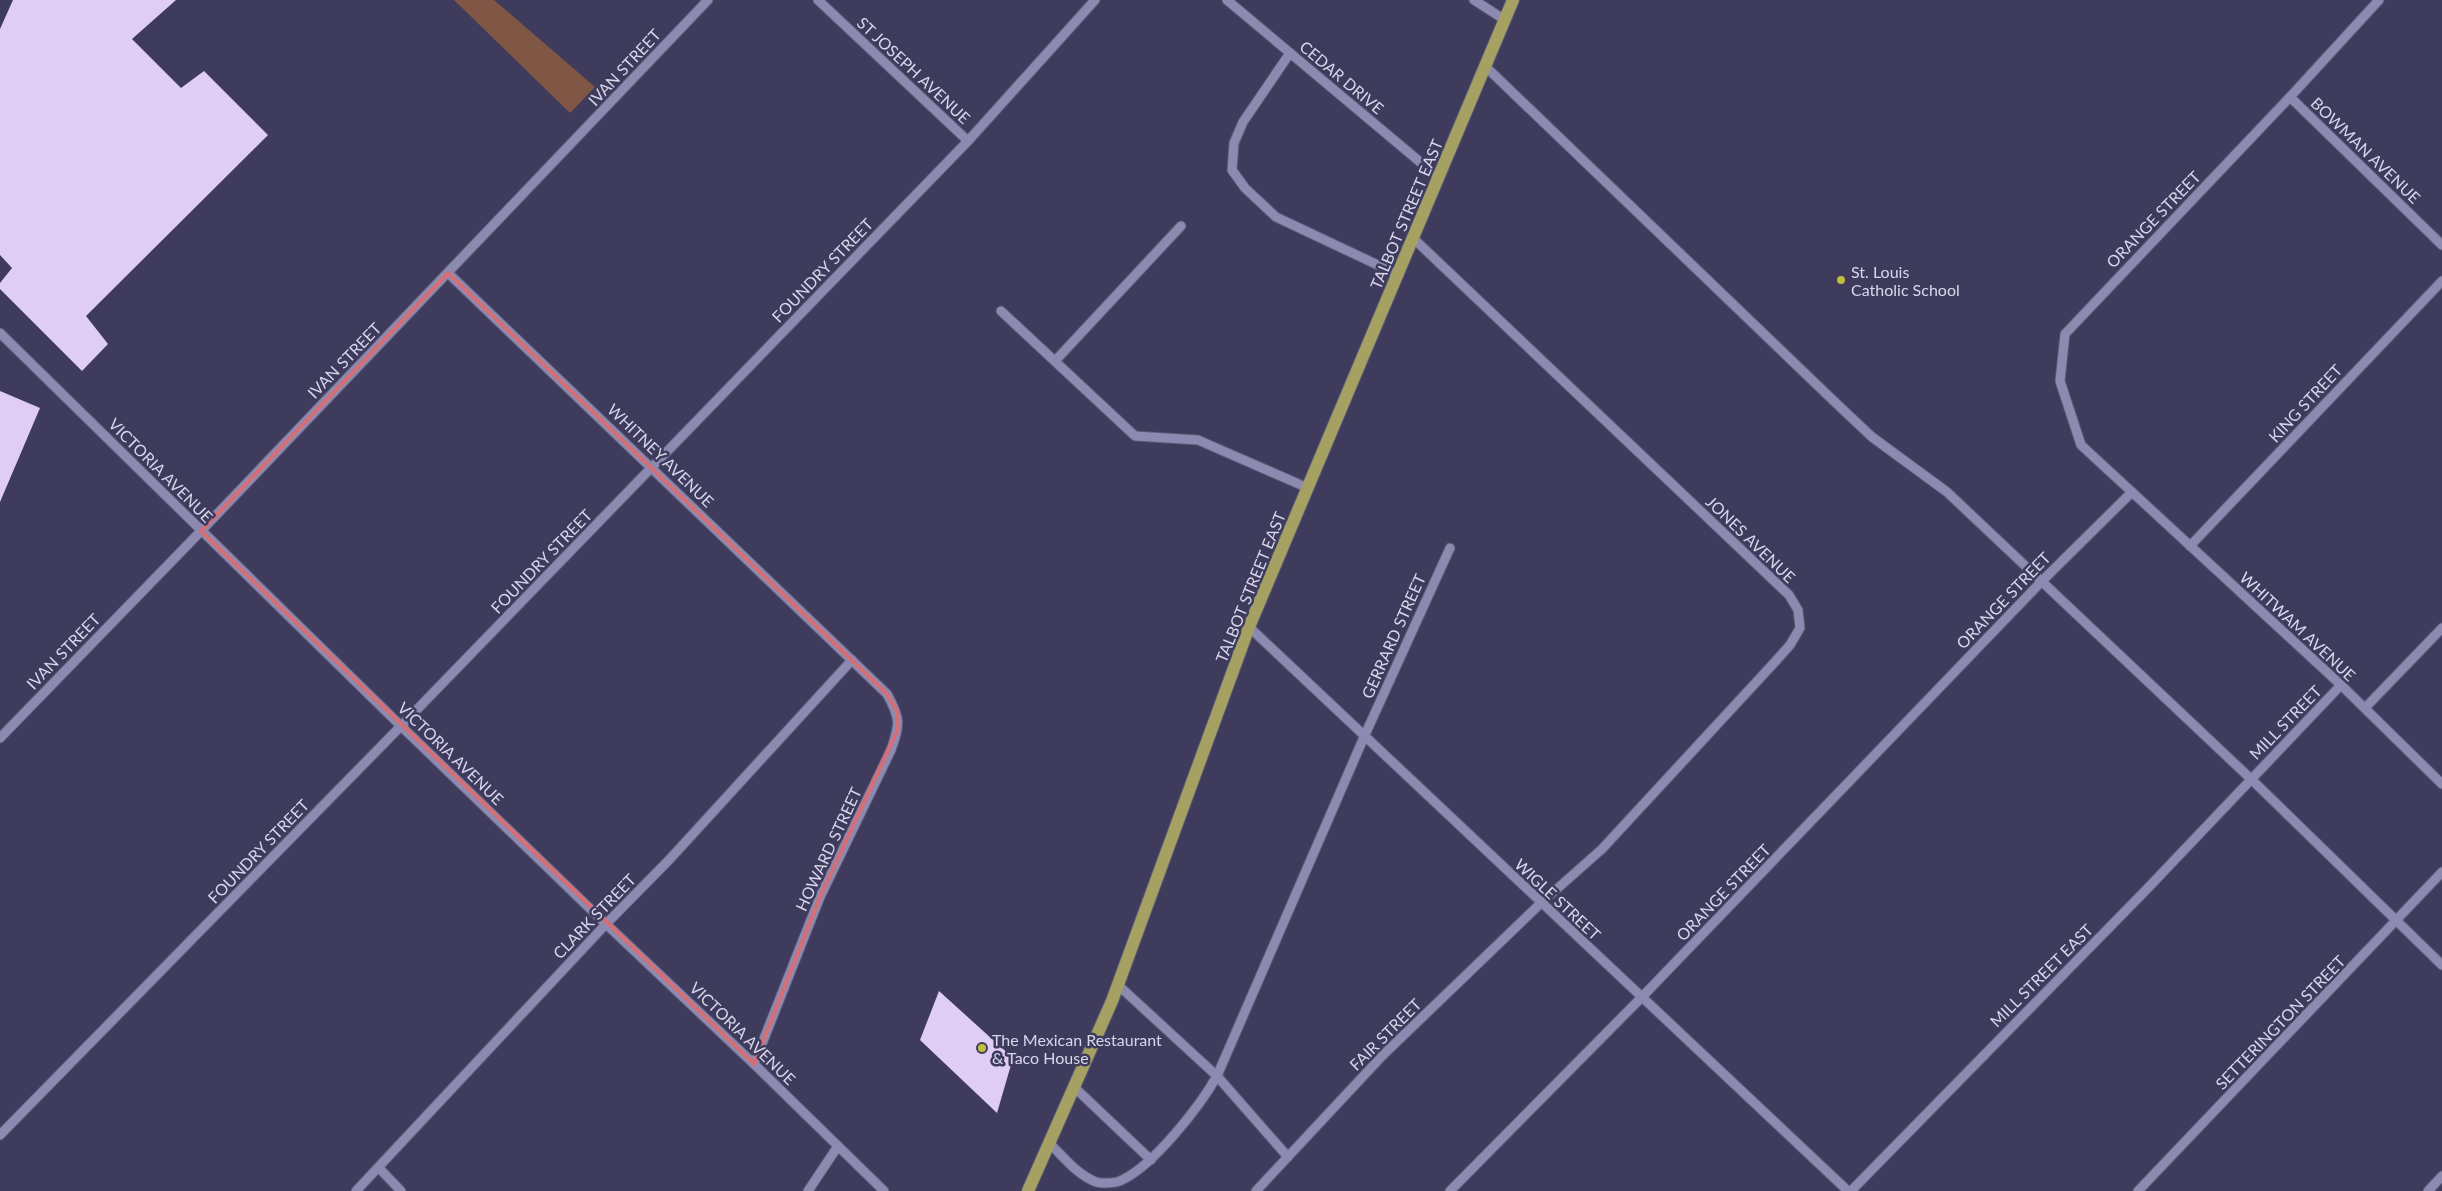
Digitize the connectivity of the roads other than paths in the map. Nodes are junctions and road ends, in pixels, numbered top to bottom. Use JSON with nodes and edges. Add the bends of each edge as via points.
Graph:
{"nodes":[{"id":1,"x":708,"y":0,"type":"edge"},
{"id":2,"x":818,"y":0,"type":"edge"},
{"id":3,"x":1095,"y":0,"type":"edge"},
{"id":4,"x":1227,"y":0,"type":"edge"},
{"id":5,"x":1474,"y":0,"type":"edge"},
{"id":6,"x":1513,"y":0,"type":"edge"},
{"id":7,"x":2379,"y":0,"type":"edge"},
{"id":8,"x":1505,"y":20,"type":"junction"},
{"id":9,"x":1290,"y":53,"type":"junction"},
{"id":10,"x":1486,"y":67,"type":"junction"},
{"id":11,"x":2290,"y":97,"type":"junction"},
{"id":12,"x":968,"y":142,"type":"junction"},
{"id":13,"x":1438,"y":177,"type":"junction"},
{"id":14,"x":1181,"y":226,"type":"dead end"},
{"id":15,"x":1414,"y":239,"type":"junction"},
{"id":16,"x":2442,"y":245,"type":"edge"},
{"id":17,"x":448,"y":273,"type":"junction"},
{"id":18,"x":1399,"y":275,"type":"junction"},
{"id":19,"x":2442,"y":280,"type":"edge"},
{"id":20,"x":1000,"y":310,"type":"dead end"},
{"id":21,"x":0,"y":333,"type":"edge"},
{"id":22,"x":1055,"y":361,"type":"junction"},
{"id":23,"x":652,"y":468,"type":"junction"},
{"id":24,"x":1308,"y":488,"type":"junction"},
{"id":25,"x":2132,"y":492,"type":"junction"},
{"id":26,"x":201,"y":531,"type":"junction"},
{"id":27,"x":2190,"y":546,"type":"junction"},
{"id":28,"x":1450,"y":548,"type":"dead end"},
{"id":29,"x":2042,"y":581,"type":"junction"},
{"id":30,"x":1249,"y":627,"type":"junction"},
{"id":31,"x":2442,"y":628,"type":"edge"},
{"id":32,"x":852,"y":660,"type":"junction"},
{"id":33,"x":2341,"y":685,"type":"junction"},
{"id":34,"x":2365,"y":708,"type":"junction"},
{"id":35,"x":401,"y":726,"type":"junction"},
{"id":36,"x":1364,"y":737,"type":"junction"},
{"id":37,"x":0,"y":738,"type":"edge"},
{"id":38,"x":2251,"y":779,"type":"junction"},
{"id":39,"x":2442,"y":784,"type":"edge"},
{"id":40,"x":2442,"y":872,"type":"edge"},
{"id":41,"x":1541,"y":903,"type":"junction"},
{"id":42,"x":2397,"y":921,"type":"junction"},
{"id":43,"x":606,"y":924,"type":"junction"},
{"id":44,"x":2442,"y":966,"type":"edge"},
{"id":45,"x":1118,"y":985,"type":"junction"},
{"id":46,"x":1641,"y":998,"type":"junction"},
{"id":47,"x":754,"y":1064,"type":"junction"},
{"id":48,"x":1217,"y":1076,"type":"junction"},
{"id":49,"x":1074,"y":1087,"type":"junction"},
{"id":50,"x":0,"y":1135,"type":"edge"},
{"id":51,"x":1049,"y":1143,"type":"junction"},
{"id":52,"x":838,"y":1146,"type":"junction"},
{"id":53,"x":1288,"y":1157,"type":"junction"},
{"id":54,"x":1151,"y":1160,"type":"junction"},
{"id":55,"x":379,"y":1168,"type":"junction"},
{"id":56,"x":2442,"y":1176,"type":"edge"},
{"id":57,"x":356,"y":1191,"type":"edge"},
{"id":58,"x":401,"y":1191,"type":"edge"},
{"id":59,"x":808,"y":1191,"type":"edge"},
{"id":60,"x":884,"y":1191,"type":"edge"},
{"id":61,"x":1028,"y":1191,"type":"edge"},
{"id":62,"x":1256,"y":1191,"type":"edge"},
{"id":63,"x":1450,"y":1191,"type":"edge"},
{"id":64,"x":1849,"y":1191,"type":"edge"},
{"id":65,"x":2138,"y":1191,"type":"edge"},
{"id":66,"x":2428,"y":1191,"type":"edge"}],
"edges":[{"from":1,"to":17,"type":"street","name":"IVAN STREET"},
{"from":2,"to":12,"type":"street","name":"ST JOSEPH AVENUE"},
{"from":3,"to":12,"type":"street","name":"FOUNDRY STREET"},
{"from":4,"to":9,"type":"street","name":"CEDAR DRIVE"},
{"from":5,"to":8,"type":"street"},
{"from":6,"to":8,"type":"main road","name":"TALBOT STREET EAST"},
{"from":7,"to":11,"type":"street","name":"ORANGE STREET"},
{"from":8,"to":10,"type":"main road","name":"TALBOT STREET EAST"},
{"from":9,"to":13,"type":"street","name":"CEDAR DRIVE"},
{"from":9,"to":18,"type":"street","via":[[1243,122],[1234,143],[1232,170],[1245,188],[1276,217]]},
{"from":10,"to":13,"type":"main road","name":"TALBOT STREET EAST"},
{"from":10,"to":29,"type":"street","via":[[1838,406],[1947,492]]},
{"from":11,"to":16,"type":"street","name":"BOWMAN AVENUE"},
{"from":11,"to":25,"type":"street","name":"ORANGE STREET","via":[[2065,334],[2060,381],[2081,445]]},
{"from":12,"to":23,"type":"street","name":"FOUNDRY STREET"},
{"from":13,"to":15,"type":"main road","name":"TALBOT STREET EAST"},
{"from":14,"to":22,"type":"street"},
{"from":15,"to":18,"type":"main road","name":"TALBOT STREET EAST"},
{"from":15,"to":41,"type":"street","name":"JONES AVENUE","via":[[1789,595],[1798,610],[1800,628],[1773,664],[1602,849]]},
{"from":17,"to":23,"type":"street","name":"WHITNEY AVENUE"},
{"from":17,"to":26,"type":"street","name":"IVAN STREET"},
{"from":18,"to":24,"type":"main road","name":"TALBOT STREET EAST"},
{"from":19,"to":27,"type":"street","name":"KING STREET"},
{"from":20,"to":22,"type":"street"},
{"from":21,"to":26,"type":"street","name":"VICTORIA AVENUE"},
{"from":22,"to":24,"type":"street","via":[[1136,436],[1198,440]]},
{"from":23,"to":32,"type":"street","name":"WHITNEY AVENUE"},
{"from":23,"to":35,"type":"street","name":"FOUNDRY STREET"},
{"from":24,"to":30,"type":"main road","name":"TALBOT STREET EAST"},
{"from":25,"to":27,"type":"street","name":"WHITWAM AVENUE"},
{"from":25,"to":29,"type":"street","name":"ORANGE STREET"},
{"from":26,"to":35,"type":"street","name":"VICTORIA AVENUE"},
{"from":26,"to":37,"type":"street","name":"IVAN STREET"},
{"from":27,"to":33,"type":"street","name":"WHITWAM AVENUE"},
{"from":28,"to":36,"type":"street","name":"GERRARD STREET"},
{"from":29,"to":38,"type":"street"},
{"from":29,"to":46,"type":"street","name":"ORANGE STREET"},
{"from":30,"to":36,"type":"street","name":"WIGLE STREET"},
{"from":30,"to":45,"type":"main road","name":"TALBOT STREET EAST"},
{"from":31,"to":34,"type":"street"},
{"from":32,"to":43,"type":"street","name":"CLARK STREET"},
{"from":32,"to":47,"type":"street","name":"HOWARD STREET","via":[[887,694],[897,712],[898,729],[884,767],[820,897]]},
{"from":33,"to":34,"type":"street","name":"WHITWAM AVENUE"},
{"from":33,"to":38,"type":"street","name":"MILL STREET"},
{"from":34,"to":39,"type":"street","name":"WHITWAM AVENUE"},
{"from":35,"to":43,"type":"street","name":"VICTORIA AVENUE"},
{"from":35,"to":50,"type":"street","name":"FOUNDRY STREET"},
{"from":36,"to":41,"type":"street","name":"WIGLE STREET"},
{"from":36,"to":48,"type":"street","name":"GERRARD STREET"},
{"from":38,"to":42,"type":"street"},
{"from":38,"to":64,"type":"street","name":"MILL STREET EAST"},
{"from":40,"to":42,"type":"street","name":"SETTERINGTON STREET"},
{"from":41,"to":46,"type":"street","name":"WIGLE STREET"},
{"from":41,"to":53,"type":"street","name":"FAIR STREET","via":[[1383,1056]]},
{"from":42,"to":44,"type":"street"},
{"from":42,"to":65,"type":"street","name":"SETTERINGTON STREET"},
{"from":43,"to":47,"type":"street","name":"VICTORIA AVENUE"},
{"from":43,"to":55,"type":"street","name":"CLARK STREET"},
{"from":45,"to":48,"type":"street"},
{"from":45,"to":49,"type":"main road","name":"TALBOT STREET EAST"},
{"from":46,"to":63,"type":"street","name":"ORANGE STREET"},
{"from":46,"to":64,"type":"street","name":"WIGLE STREET"},
{"from":47,"to":52,"type":"street","name":"VICTORIA AVENUE"},
{"from":48,"to":53,"type":"street"},
{"from":48,"to":54,"type":"street","name":"GERRARD STREET","via":[[1204,1098]]},
{"from":49,"to":51,"type":"main road","name":"TALBOT STREET EAST"},
{"from":49,"to":54,"type":"street"},
{"from":51,"to":54,"type":"street","name":"GERRARD STREET","via":[[1077,1171],[1098,1182],[1121,1181]]},
{"from":51,"to":61,"type":"main road","name":"TALBOT STREET EAST"},
{"from":52,"to":59,"type":"street"},
{"from":52,"to":60,"type":"street","name":"VICTORIA AVENUE"},
{"from":53,"to":62,"type":"street","name":"FAIR STREET"},
{"from":55,"to":57,"type":"street","name":"CLARK STREET"},
{"from":55,"to":58,"type":"street"},
{"from":56,"to":66,"type":"street"}]}
